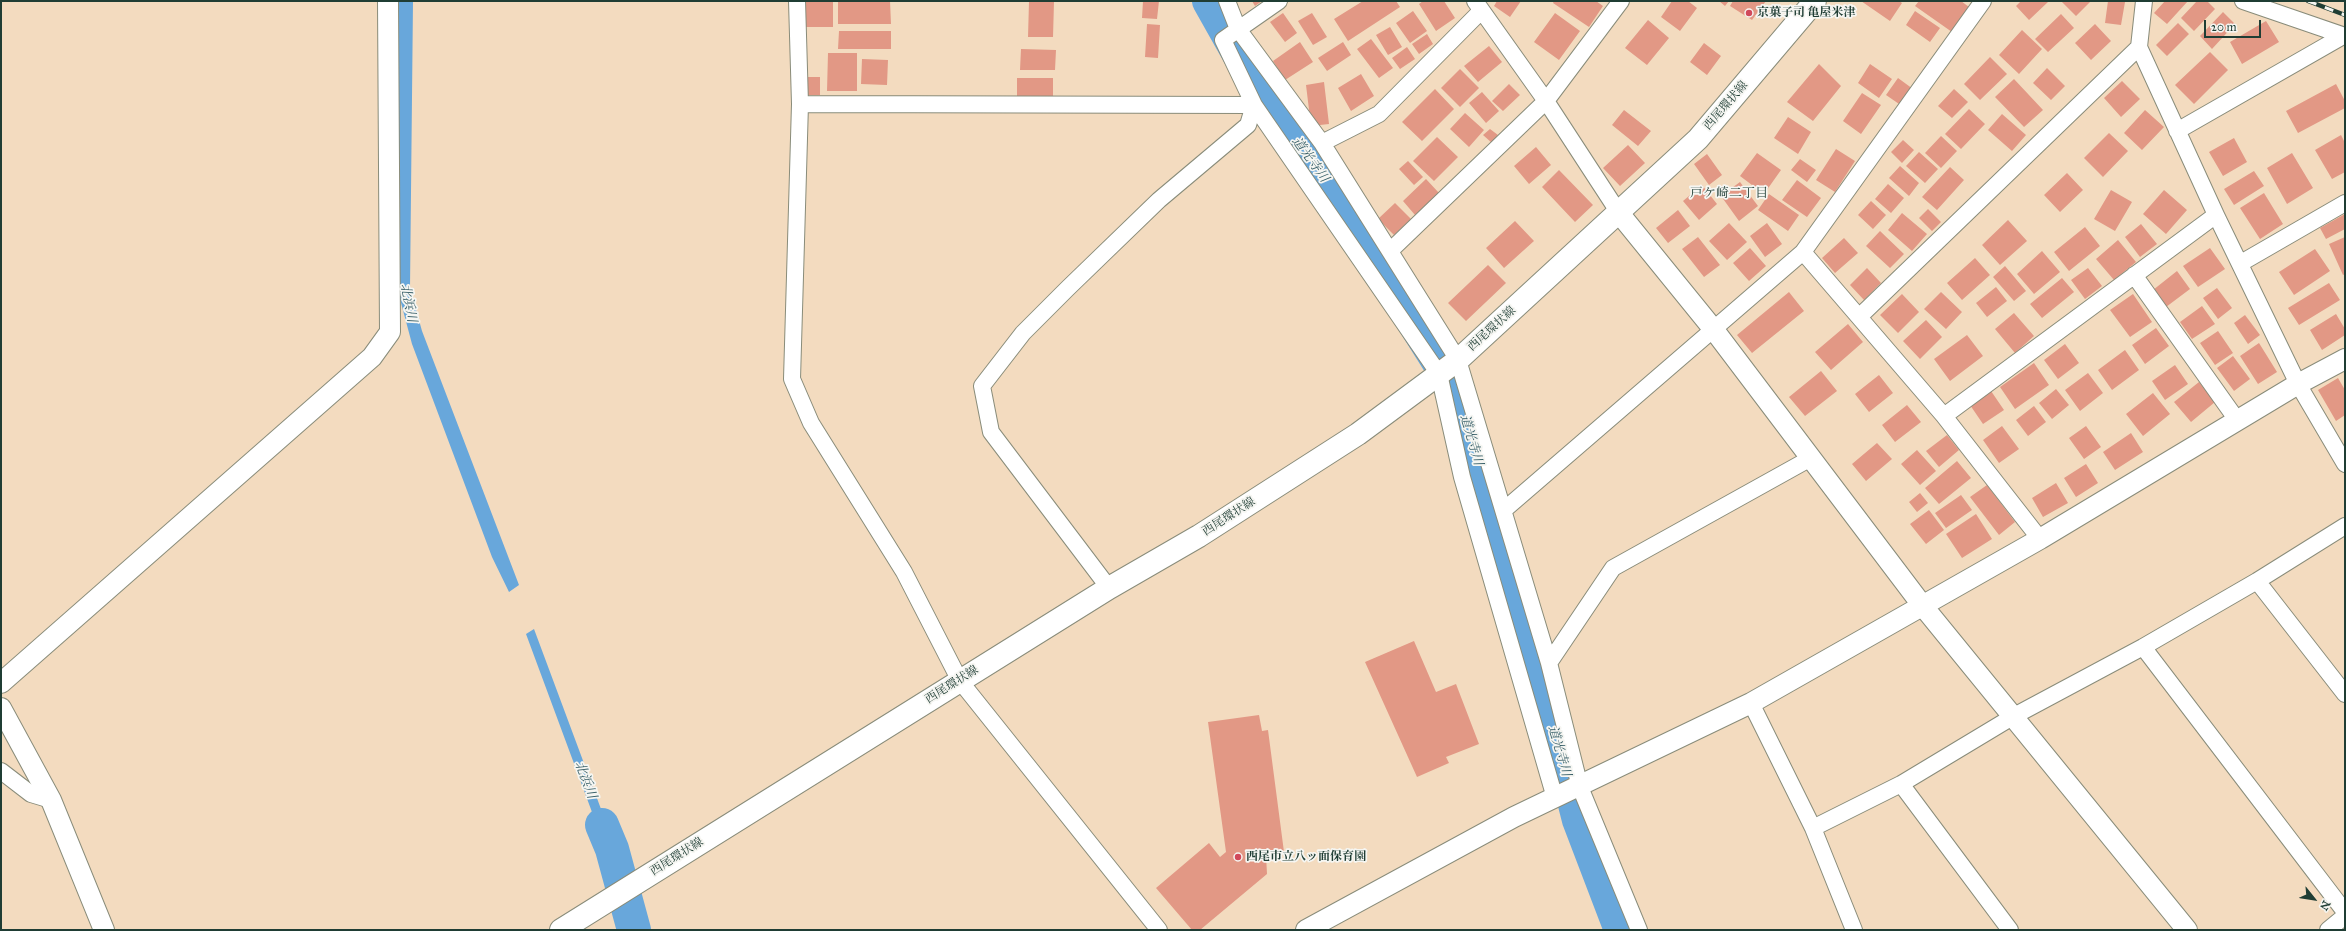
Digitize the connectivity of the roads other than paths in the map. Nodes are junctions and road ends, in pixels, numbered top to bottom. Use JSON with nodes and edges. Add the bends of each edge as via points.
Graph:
{"nodes":[{"id":1,"x":388,"y":1,"type":"edge"},
{"id":2,"x":797,"y":1,"type":"edge"},
{"id":3,"x":1227,"y":1,"type":"edge"},
{"id":4,"x":1279,"y":1,"type":"edge"},
{"id":5,"x":1621,"y":1,"type":"edge"},
{"id":6,"x":1815,"y":1,"type":"edge"},
{"id":7,"x":1983,"y":1,"type":"edge"},
{"id":8,"x":2144,"y":1,"type":"edge"},
{"id":9,"x":2243,"y":1,"type":"edge"},
{"id":10,"x":1478,"y":6,"type":"edge"},
{"id":11,"x":1238,"y":29,"type":"junction"},
{"id":12,"x":2344,"y":36,"type":"edge"},
{"id":13,"x":2139,"y":47,"type":"junction"},
{"id":14,"x":1546,"y":101,"type":"junction"},
{"id":15,"x":800,"y":104,"type":"junction"},
{"id":16,"x":1254,"y":105,"type":"junction"},
{"id":17,"x":2177,"y":131,"type":"junction"},
{"id":18,"x":1322,"y":143,"type":"junction"},
{"id":19,"x":2345,"y":203,"type":"edge"},
{"id":20,"x":1619,"y":213,"type":"junction"},
{"id":21,"x":2216,"y":215,"type":"junction"},
{"id":22,"x":1391,"y":250,"type":"junction"},
{"id":23,"x":1803,"y":252,"type":"junction"},
{"id":24,"x":2241,"y":263,"type":"junction"},
{"id":25,"x":2134,"y":275,"type":"junction"},
{"id":26,"x":1860,"y":317,"type":"junction"},
{"id":27,"x":1714,"y":330,"type":"junction"},
{"id":28,"x":2345,"y":359,"type":"edge"},
{"id":29,"x":1449,"y":367,"type":"junction"},
{"id":30,"x":2298,"y":384,"type":"junction"},
{"id":31,"x":1944,"y":416,"type":"junction"},
{"id":32,"x":2237,"y":420,"type":"junction"},
{"id":33,"x":1811,"y":458,"type":"junction"},
{"id":34,"x":2345,"y":464,"type":"edge"},
{"id":35,"x":1504,"y":510,"type":"junction"},
{"id":36,"x":2345,"y":526,"type":"edge"},
{"id":37,"x":2040,"y":539,"type":"junction"},
{"id":38,"x":2256,"y":581,"type":"junction"},
{"id":39,"x":1109,"y":588,"type":"junction"},
{"id":40,"x":1922,"y":605,"type":"junction"},
{"id":41,"x":2143,"y":647,"type":"junction"},
{"id":42,"x":1549,"y":663,"type":"junction"},
{"id":43,"x":960,"y":681,"type":"junction"},
{"id":44,"x":1,"y":683,"type":"edge"},
{"id":45,"x":2345,"y":694,"type":"edge"},
{"id":46,"x":1751,"y":703,"type":"junction"},
{"id":47,"x":1,"y":708,"type":"edge"},
{"id":48,"x":2014,"y":716,"type":"junction"},
{"id":49,"x":1,"y":771,"type":"edge"},
{"id":50,"x":1901,"y":784,"type":"junction"},
{"id":51,"x":1579,"y":787,"type":"junction"},
{"id":52,"x":1556,"y":798,"type":"junction"},
{"id":53,"x":51,"y":800,"type":"junction"},
{"id":54,"x":1813,"y":828,"type":"junction"},
{"id":55,"x":2345,"y":912,"type":"edge"},
{"id":56,"x":2345,"y":916,"type":"edge"},
{"id":57,"x":104,"y":930,"type":"edge"},
{"id":58,"x":561,"y":930,"type":"edge"},
{"id":59,"x":1159,"y":930,"type":"edge"},
{"id":60,"x":1306,"y":930,"type":"edge"},
{"id":61,"x":1639,"y":930,"type":"edge"},
{"id":62,"x":1854,"y":930,"type":"edge"},
{"id":63,"x":2010,"y":930,"type":"edge"},
{"id":64,"x":2187,"y":930,"type":"edge"},
{"id":65,"x":2328,"y":930,"type":"edge"}],
"edges":[{"from":1,"to":44,"type":"street","via":[[390,332],[372,357]]},
{"from":2,"to":15,"type":"street"},
{"from":3,"to":11,"type":"street"},
{"from":4,"to":11,"type":"street"},
{"from":5,"to":14,"type":"street"},
{"from":6,"to":20,"type":"main road","name":"西尾環状線","via":[[1698,139]]},
{"from":7,"to":23,"type":"street"},
{"from":8,"to":13,"type":"street"},
{"from":9,"to":12,"type":"street"},
{"from":10,"to":14,"type":"street"},
{"from":10,"to":18,"type":"street","via":[[1379,114]]},
{"from":11,"to":16,"type":"street","via":[[1223,40]]},
{"from":11,"to":18,"type":"street"},
{"from":12,"to":17,"type":"street"},
{"from":13,"to":17,"type":"street"},
{"from":13,"to":26,"type":"street"},
{"from":14,"to":20,"type":"street"},
{"from":14,"to":22,"type":"street"},
{"from":15,"to":16,"type":"street"},
{"from":15,"to":43,"type":"street","via":[[792,379],[811,423],[904,572]]},
{"from":16,"to":29,"type":"street"},
{"from":16,"to":39,"type":"street","via":[[1248,125],[1159,200],[1068,288],[1023,333],[982,386],[991,432]]},
{"from":17,"to":21,"type":"street"},
{"from":18,"to":22,"type":"street"},
{"from":19,"to":24,"type":"street"},
{"from":20,"to":27,"type":"street"},
{"from":20,"to":29,"type":"main road","name":"西尾環状線"},
{"from":21,"to":24,"type":"street"},
{"from":21,"to":25,"type":"street"},
{"from":22,"to":29,"type":"street"},
{"from":23,"to":26,"type":"street"},
{"from":23,"to":27,"type":"street"},
{"from":24,"to":30,"type":"street"},
{"from":25,"to":31,"type":"street"},
{"from":25,"to":32,"type":"street"},
{"from":26,"to":31,"type":"street"},
{"from":27,"to":33,"type":"street"},
{"from":27,"to":35,"type":"street"},
{"from":28,"to":30,"type":"street"},
{"from":29,"to":35,"type":"street"},
{"from":29,"to":39,"type":"main road","name":"西尾環状線","via":[[1358,434],[1199,536]]},
{"from":29,"to":52,"type":"street","via":[[1462,477]]},
{"from":30,"to":32,"type":"street"},
{"from":30,"to":34,"type":"street"},
{"from":31,"to":37,"type":"street"},
{"from":32,"to":37,"type":"street"},
{"from":33,"to":40,"type":"street"},
{"from":33,"to":42,"type":"street","via":[[1613,568]]},
{"from":35,"to":42,"type":"street"},
{"from":36,"to":38,"type":"street"},
{"from":37,"to":40,"type":"street"},
{"from":38,"to":41,"type":"street"},
{"from":38,"to":45,"type":"street"},
{"from":39,"to":43,"type":"main road","name":"西尾環状線"},
{"from":40,"to":46,"type":"street"},
{"from":40,"to":48,"type":"street"},
{"from":41,"to":48,"type":"street"},
{"from":41,"to":55,"type":"street"},
{"from":42,"to":51,"type":"street"},
{"from":43,"to":58,"type":"main road","name":"西尾環状線"},
{"from":43,"to":59,"type":"street"},
{"from":46,"to":51,"type":"street"},
{"from":46,"to":54,"type":"street"},
{"from":47,"to":53,"type":"street"},
{"from":48,"to":50,"type":"street"},
{"from":48,"to":64,"type":"street"},
{"from":49,"to":53,"type":"street","via":[[31,794]]},
{"from":50,"to":54,"type":"street"},
{"from":50,"to":63,"type":"street"},
{"from":51,"to":52,"type":"street"},
{"from":51,"to":61,"type":"street"},
{"from":52,"to":60,"type":"street","via":[[1514,817]]},
{"from":53,"to":57,"type":"street"},
{"from":54,"to":62,"type":"street"},
{"from":56,"to":65,"type":"street"}]}
